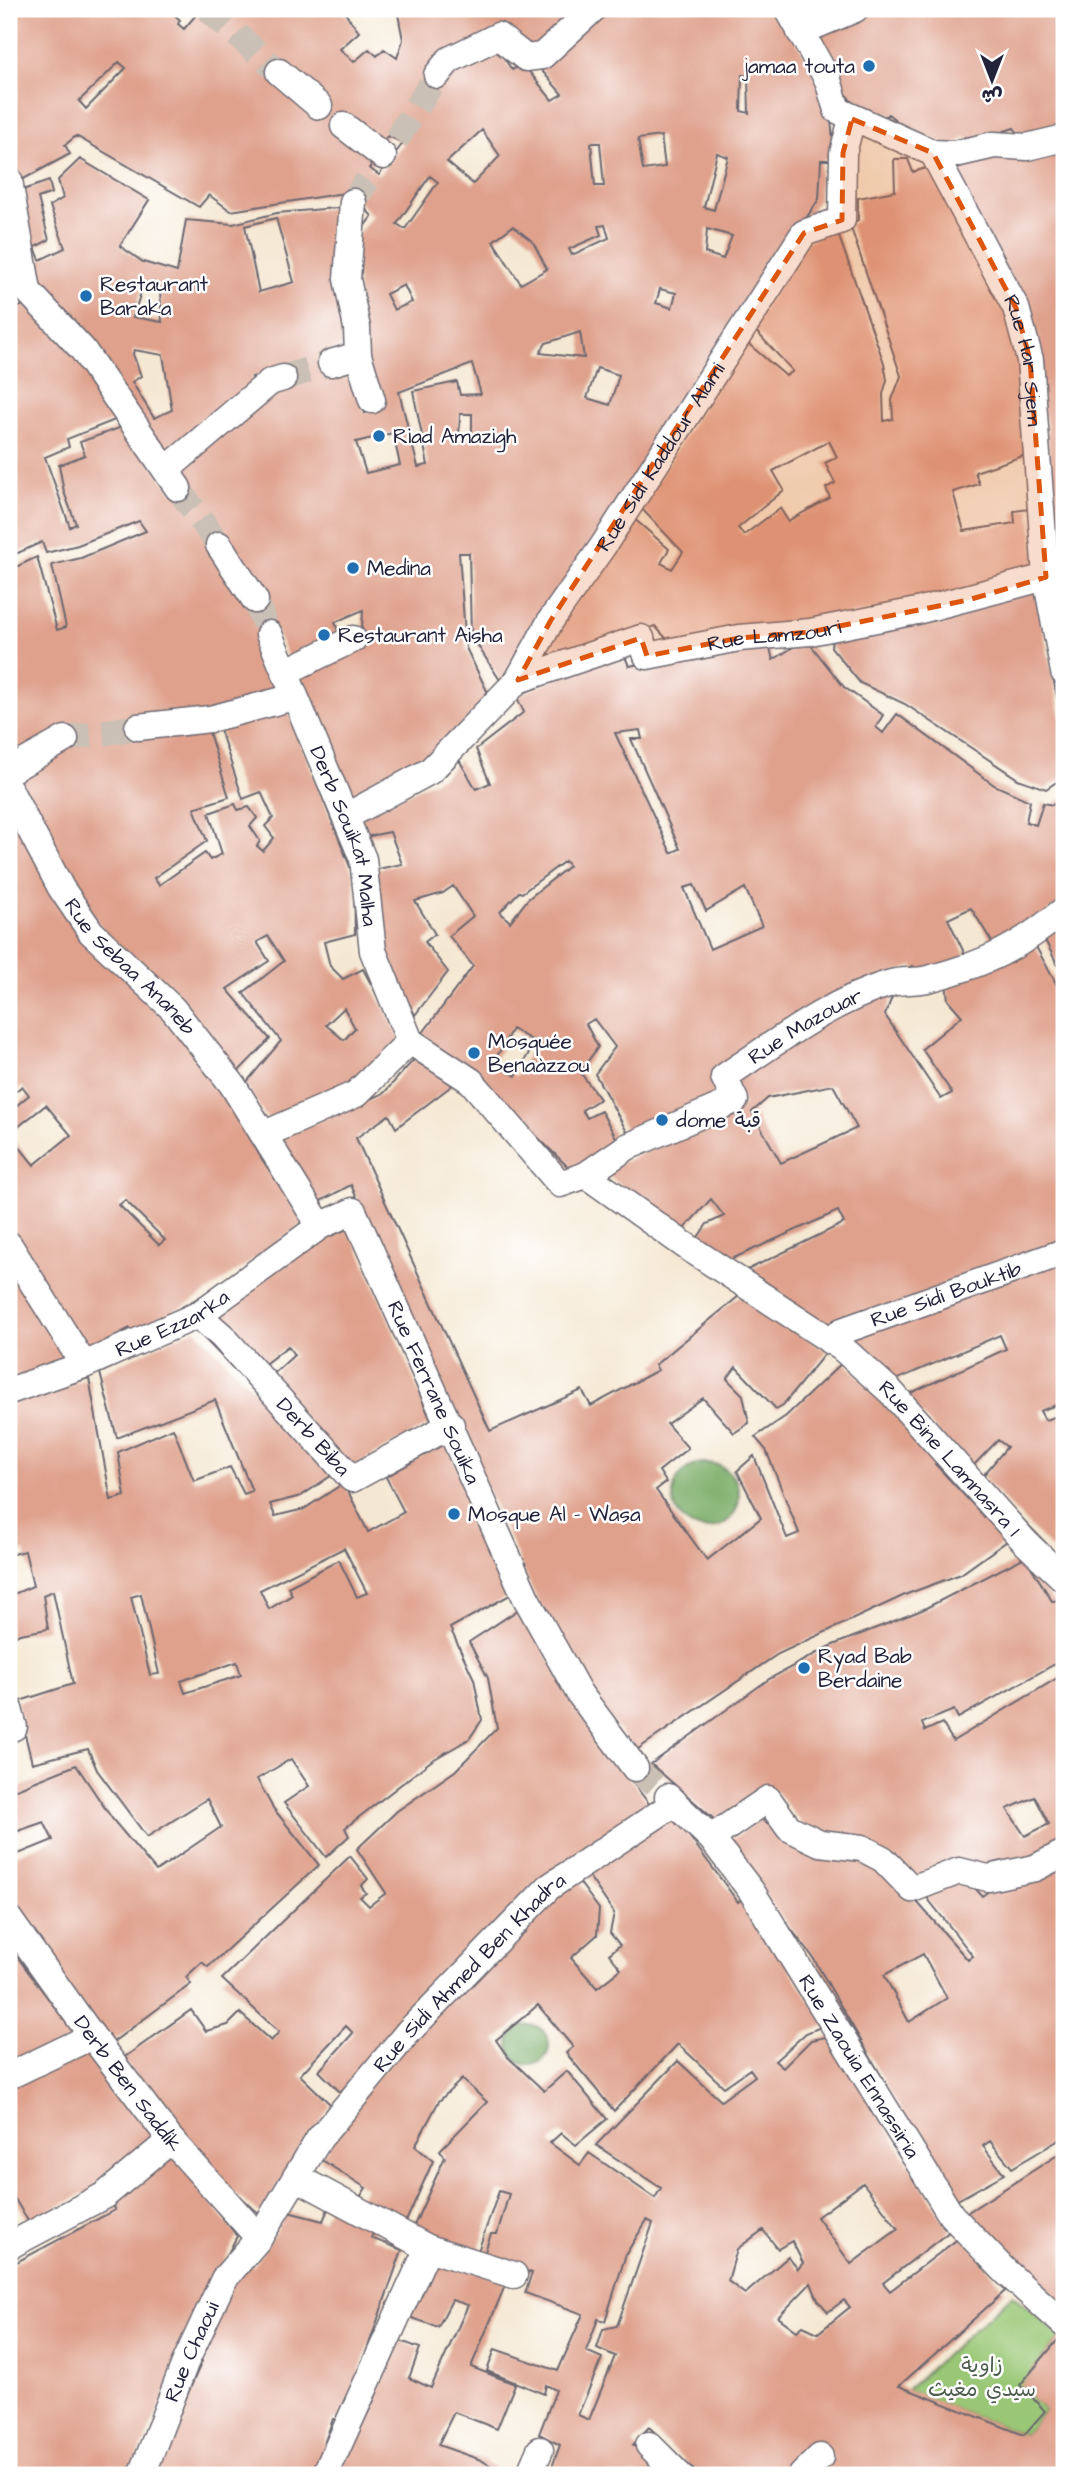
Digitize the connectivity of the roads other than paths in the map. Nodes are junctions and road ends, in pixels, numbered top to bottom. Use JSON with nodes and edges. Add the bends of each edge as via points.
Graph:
{"nodes":[{"id":1,"x":593,"y":9,"type":"edge"},
{"id":2,"x":788,"y":9,"type":"edge"},
{"id":3,"x":855,"y":9,"type":"edge"},
{"id":4,"x":800,"y":32,"type":"junction"},
{"id":5,"x":279,"y":72,"type":"tunnel mouth"},
{"id":6,"x":437,"y":75,"type":"tunnel mouth"},
{"id":7,"x":319,"y":106,"type":"dead end"},
{"id":8,"x":852,"y":119,"type":"junction"},
{"id":9,"x":344,"y":126,"type":"dead end"},
{"id":10,"x":1064,"y":138,"type":"edge"},
{"id":11,"x":933,"y":153,"type":"junction"},
{"id":12,"x":384,"y":155,"type":"dead end"},
{"id":13,"x":9,"y":180,"type":"edge"},
{"id":14,"x":353,"y":202,"type":"tunnel mouth"},
{"id":15,"x":18,"y":296,"type":"edge"},
{"id":16,"x":358,"y":355,"type":"junction"},
{"id":17,"x":331,"y":363,"type":"tunnel mouth"},
{"id":18,"x":282,"y":378,"type":"tunnel mouth"},
{"id":19,"x":372,"y":400,"type":"dead end"},
{"id":20,"x":219,"y":545,"type":"tunnel mouth"},
{"id":21,"x":1046,"y":577,"type":"junction"},
{"id":22,"x":255,"y":600,"type":"tunnel mouth"},
{"id":23,"x":269,"y":634,"type":"tunnel mouth"},
{"id":24,"x":353,"y":639,"type":"dead end"},
{"id":25,"x":1064,"y":671,"type":"edge"},
{"id":26,"x":285,"y":672,"type":"junction"},
{"id":27,"x":518,"y":680,"type":"junction"},
{"id":28,"x":295,"y":697,"type":"junction"},
{"id":29,"x":138,"y":727,"type":"tunnel mouth"},
{"id":30,"x":65,"y":739,"type":"tunnel mouth"},
{"id":31,"x":9,"y":771,"type":"edge"},
{"id":32,"x":9,"y":789,"type":"edge"},
{"id":33,"x":347,"y":816,"type":"junction"},
{"id":34,"x":1064,"y":910,"type":"edge"},
{"id":35,"x":410,"y":1041,"type":"junction"},
{"id":36,"x":265,"y":1134,"type":"junction"},
{"id":37,"x":586,"y":1175,"type":"junction"},
{"id":38,"x":320,"y":1226,"type":"junction"},
{"id":39,"x":9,"y":1245,"type":"edge"},
{"id":40,"x":1064,"y":1252,"type":"edge"},
{"id":41,"x":198,"y":1315,"type":"junction"},
{"id":42,"x":830,"y":1341,"type":"junction"},
{"id":43,"x":84,"y":1364,"type":"junction"},
{"id":44,"x":9,"y":1391,"type":"edge"},
{"id":45,"x":451,"y":1425,"type":"junction"},
{"id":46,"x":1064,"y":1580,"type":"edge"},
{"id":47,"x":635,"y":1768,"type":"tunnel mouth"},
{"id":48,"x":671,"y":1800,"type":"joint"},
{"id":49,"x":711,"y":1838,"type":"junction"},
{"id":50,"x":1064,"y":1853,"type":"edge"},
{"id":51,"x":9,"y":1919,"type":"edge"},
{"id":52,"x":92,"y":2036,"type":"junction"},
{"id":53,"x":9,"y":2076,"type":"edge"},
{"id":54,"x":171,"y":2140,"type":"junction"},
{"id":55,"x":296,"y":2177,"type":"junction"},
{"id":56,"x":258,"y":2238,"type":"junction"},
{"id":57,"x":9,"y":2246,"type":"edge"},
{"id":58,"x":428,"y":2248,"type":"junction"},
{"id":59,"x":514,"y":2275,"type":"dead end"},
{"id":60,"x":1064,"y":2324,"type":"edge"},
{"id":61,"x":649,"y":2445,"type":"dead end"},
{"id":62,"x":540,"y":2450,"type":"dead end"},
{"id":63,"x":142,"y":2475,"type":"edge"},
{"id":64,"x":325,"y":2475,"type":"edge"},
{"id":65,"x":529,"y":2475,"type":"edge"},
{"id":66,"x":679,"y":2475,"type":"edge"}],
"edges":[{"from":1,"to":6,"type":"street","via":[[542,56],[526,58],[498,36],[449,60]]},
{"from":2,"to":4,"type":"street"},
{"from":3,"to":4,"type":"street"},
{"from":4,"to":8,"type":"street","via":[[828,80],[837,110]]},
{"from":5,"to":7,"type":"street"},
{"from":8,"to":11,"type":"street"},
{"from":8,"to":27,"type":"street","name":"Rue Sidi Kaddour Alami","via":[[843,153],[842,219],[804,233],[551,620]]},
{"from":9,"to":12,"type":"street"},
{"from":10,"to":11,"type":"street","via":[[1027,146]]},
{"from":11,"to":21,"type":"street","name":"Rue Har Sjem","via":[[1016,308],[1030,360]]},
{"from":13,"to":15,"type":"street"},
{"from":14,"to":16,"type":"street","via":[[347,279]]},
{"from":15,"to":18,"type":"street","via":[[83,350],[172,479],[270,382]]},
{"from":16,"to":17,"type":"street"},
{"from":16,"to":19,"type":"street"},
{"from":20,"to":22,"type":"street"},
{"from":21,"to":25,"type":"street","name":"Rue Har Sjem"},
{"from":21,"to":27,"type":"street","name":"Rue Lamzouri","via":[[968,600],[810,632],[739,638],[647,656],[641,638]]},
{"from":23,"to":26,"type":"street","name":"Derb Souikat Malha"},
{"from":24,"to":26,"type":"street"},
{"from":26,"to":28,"type":"street","name":"Derb Souikat Malha"},
{"from":27,"to":33,"type":"street","via":[[430,771]]},
{"from":28,"to":29,"type":"street","via":[[210,719]]},
{"from":28,"to":33,"type":"street","name":"Derb Souikat Malha"},
{"from":30,"to":31,"type":"street"},
{"from":32,"to":36,"type":"street","name":"Rue Sebaa Ananeb","via":[[61,888],[91,932],[173,1010]]},
{"from":33,"to":35,"type":"street","name":"Derb Souikat Malha","via":[[363,859],[373,951]]},
{"from":34,"to":37,"type":"street","name":"Rue Mazouar","via":[[993,960],[925,980],[893,982],[823,1013],[724,1077],[735,1100],[627,1147]]},
{"from":35,"to":36,"type":"street","via":[[356,1094]]},
{"from":35,"to":37,"type":"street","via":[[471,1081],[560,1184]]},
{"from":36,"to":38,"type":"street"},
{"from":37,"to":42,"type":"street","name":"Rue Bine Lamnasra 1"},
{"from":38,"to":41,"type":"street","name":"Rue Ezzarka"},
{"from":38,"to":45,"type":"street","name":"Rue Ferrane Souika","via":[[353,1211]]},
{"from":39,"to":43,"type":"street"},
{"from":40,"to":42,"type":"street","name":"Rue Sidi Bouktib","via":[[842,1331]]},
{"from":41,"to":43,"type":"street","name":"Rue Ezzarka"},
{"from":41,"to":45,"type":"street","name":"Derb Biba","via":[[352,1479]]},
{"from":42,"to":46,"type":"street","name":"Rue Bine Lamnasra 1","via":[[891,1392]]},
{"from":43,"to":44,"type":"street","name":"Rue Ezzarka"},
{"from":45,"to":47,"type":"street","name":"Rue Ferrane Souika","via":[[526,1598],[579,1693]]},
{"from":48,"to":49,"type":"street","name":"Rue Zaouia Ennassiria"},
{"from":48,"to":55,"type":"street","name":"Rue Sidi Ahmed Ben Khadra","via":[[549,1887],[409,2031],[319,2139]]},
{"from":49,"to":50,"type":"street","via":[[768,1800],[789,1828],[820,1843],[862,1848],[883,1859],[912,1889],[960,1871],[988,1878],[1035,1868]]},
{"from":49,"to":60,"type":"street","name":"Rue Zaouia Ennassiria","via":[[759,1903],[951,2215]]},
{"from":51,"to":52,"type":"street","name":"Derb Ben Saddik"},
{"from":52,"to":53,"type":"street"},
{"from":52,"to":54,"type":"street","name":"Derb Ben Saddik"},
{"from":54,"to":56,"type":"street","name":"Derb Ben Saddik"},
{"from":54,"to":57,"type":"street","via":[[105,2195]]},
{"from":55,"to":56,"type":"street","name":"Rue Sidi Ahmed Ben Khadra"},
{"from":55,"to":58,"type":"street"},
{"from":56,"to":63,"type":"street","name":"Rue Chaoui","via":[[224,2279],[185,2362]]},
{"from":58,"to":59,"type":"street"},
{"from":58,"to":64,"type":"street"},
{"from":61,"to":66,"type":"street"},
{"from":62,"to":65,"type":"street"}]}
